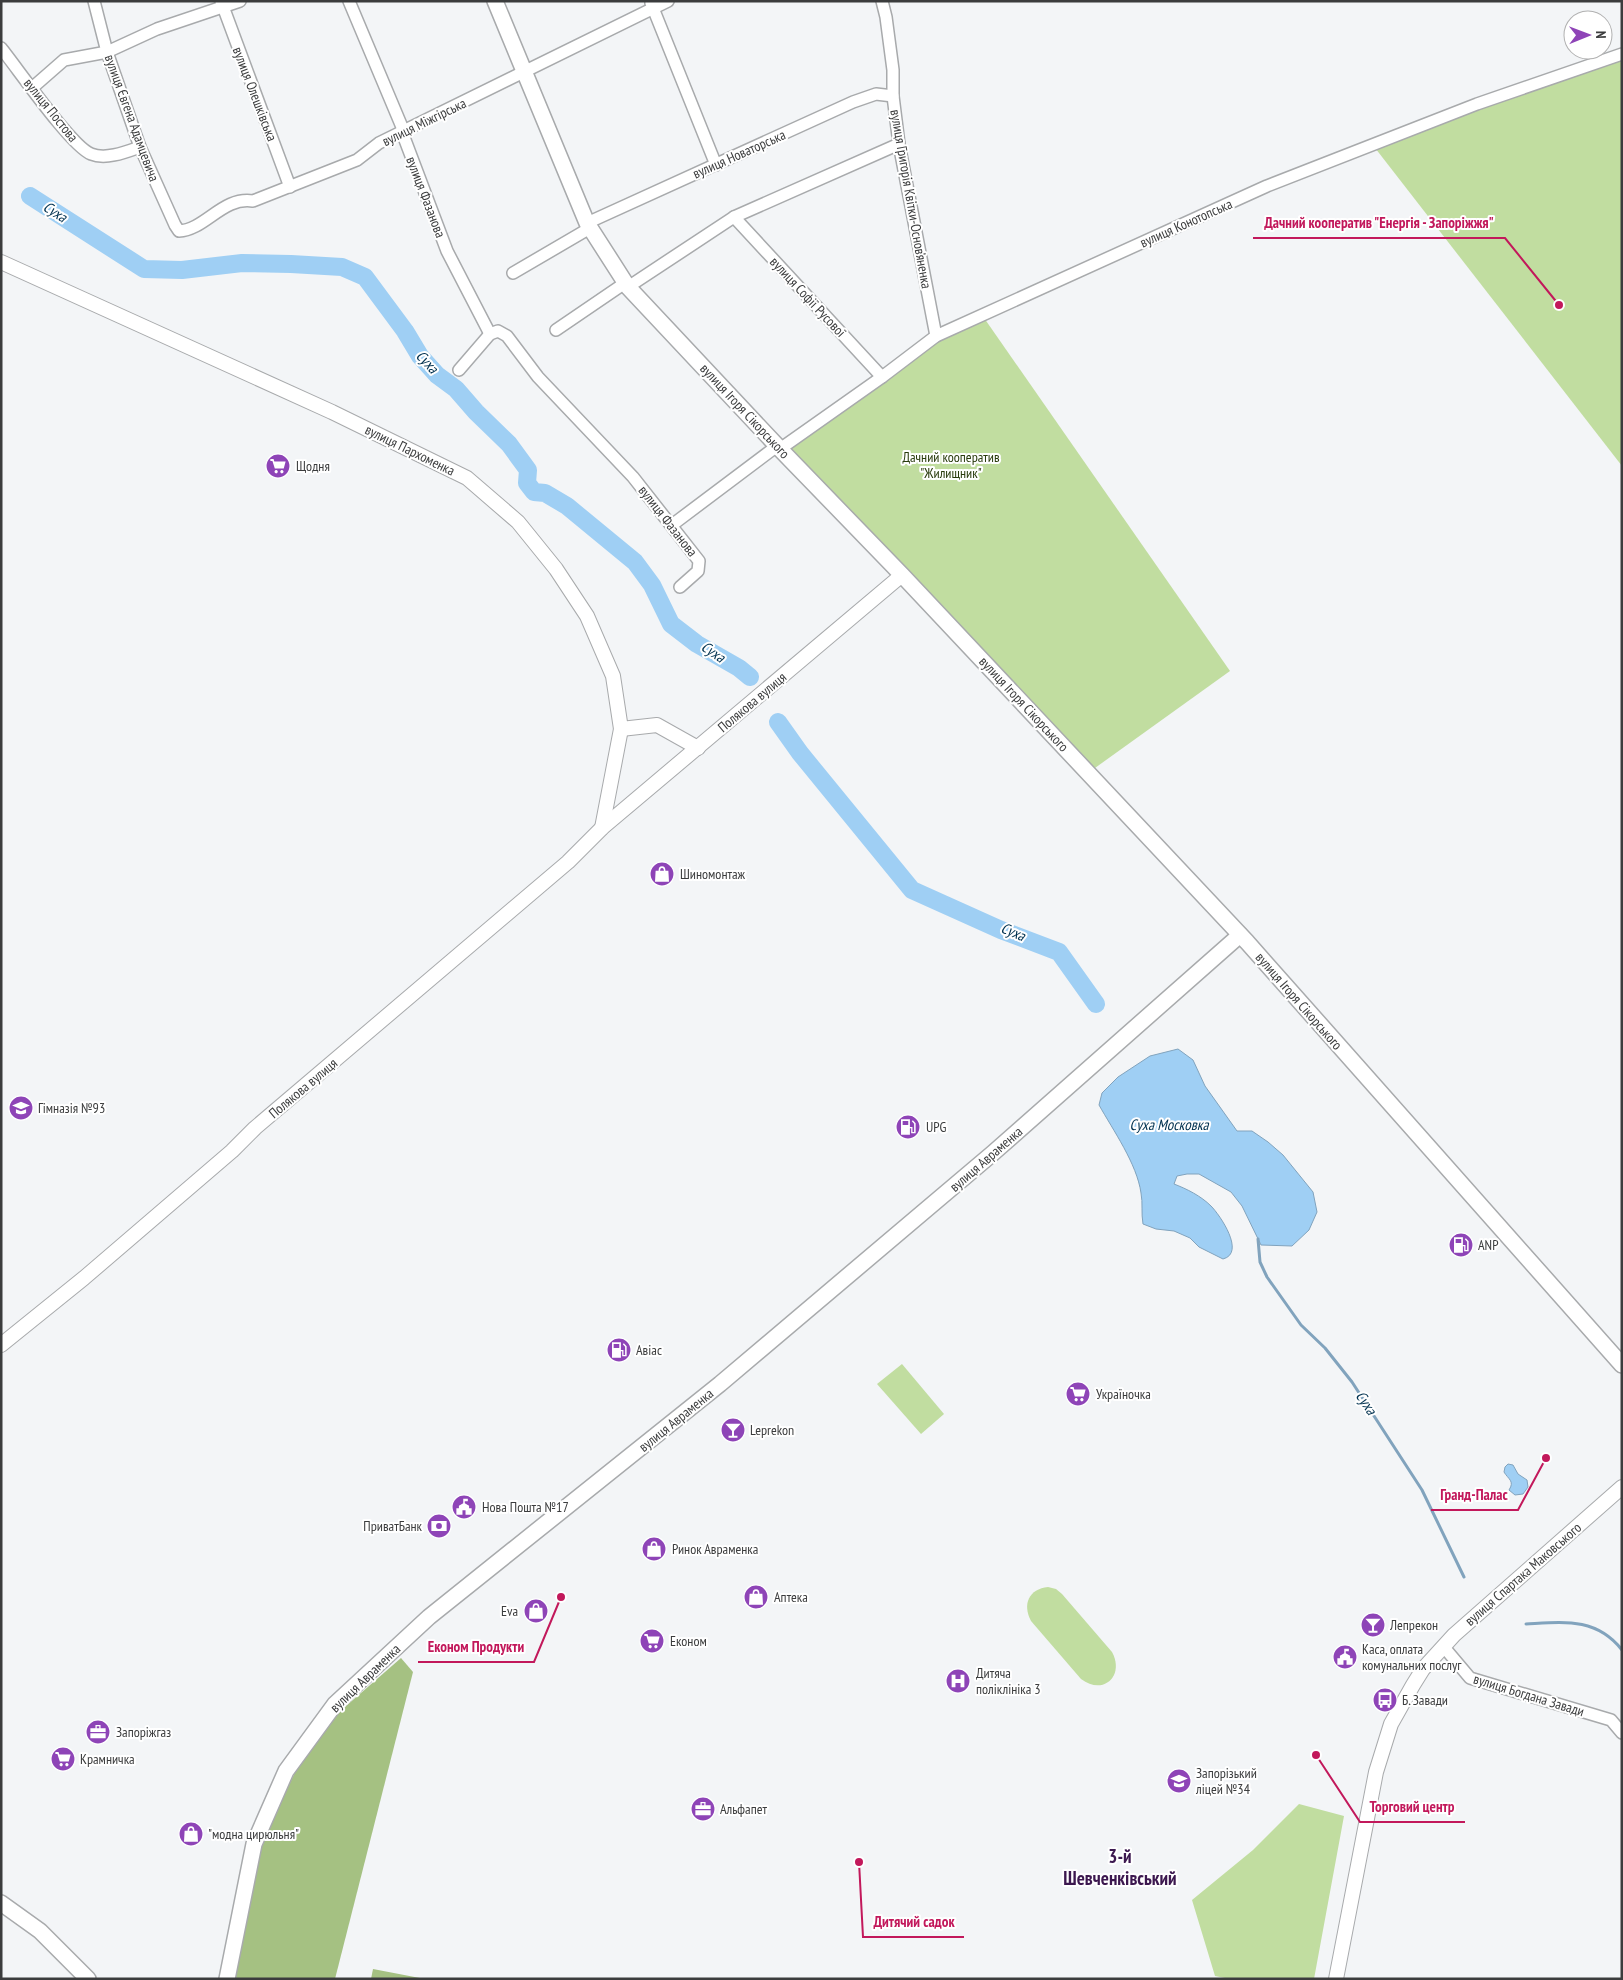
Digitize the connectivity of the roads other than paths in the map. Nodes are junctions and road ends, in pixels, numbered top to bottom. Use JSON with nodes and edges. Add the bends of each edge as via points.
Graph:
{"nodes":[{"id":1,"x":94,"y":1,"type":"edge"},
{"id":2,"x":240,"y":1,"type":"edge"},
{"id":3,"x":349,"y":1,"type":"edge"},
{"id":4,"x":495,"y":1,"type":"edge"},
{"id":5,"x":668,"y":1,"type":"edge"},
{"id":6,"x":882,"y":1,"type":"edge"},
{"id":7,"x":221,"y":4,"type":"edge"},
{"id":8,"x":652,"y":5,"type":"edge"},
{"id":9,"x":1,"y":48,"type":"edge"},
{"id":10,"x":107,"y":52,"type":"junction"},
{"id":11,"x":1622,"y":54,"type":"edge"},
{"id":12,"x":523,"y":73,"type":"junction"},
{"id":13,"x":32,"y":88,"type":"junction"},
{"id":14,"x":893,"y":96,"type":"junction"},
{"id":15,"x":402,"y":132,"type":"junction"},
{"id":16,"x":899,"y":144,"type":"junction"},
{"id":17,"x":140,"y":147,"type":"junction"},
{"id":18,"x":716,"y":165,"type":"junction"},
{"id":19,"x":290,"y":187,"type":"junction"},
{"id":20,"x":734,"y":217,"type":"junction"},
{"id":21,"x":588,"y":226,"type":"junction"},
{"id":22,"x":179,"y":231,"type":"joint"},
{"id":23,"x":1,"y":262,"type":"edge"},
{"id":24,"x":513,"y":272,"type":"dead end"},
{"id":25,"x":627,"y":285,"type":"junction"},
{"id":26,"x":556,"y":330,"type":"dead end"},
{"id":27,"x":490,"y":334,"type":"junction"},
{"id":28,"x":936,"y":336,"type":"junction"},
{"id":29,"x":459,"y":370,"type":"dead end"},
{"id":30,"x":882,"y":377,"type":"junction"},
{"id":31,"x":778,"y":447,"type":"junction"},
{"id":32,"x":672,"y":525,"type":"junction"},
{"id":33,"x":902,"y":575,"type":"junction"},
{"id":34,"x":680,"y":586,"type":"dead end"},
{"id":35,"x":620,"y":728,"type":"junction"},
{"id":36,"x":698,"y":748,"type":"junction"},
{"id":37,"x":602,"y":828,"type":"junction"},
{"id":38,"x":1240,"y":934,"type":"junction"},
{"id":39,"x":1,"y":1345,"type":"edge"},
{"id":40,"x":1622,"y":1366,"type":"edge"},
{"id":41,"x":1622,"y":1487,"type":"edge"},
{"id":42,"x":1443,"y":1646,"type":"junction"},
{"id":43,"x":1622,"y":1733,"type":"edge"},
{"id":44,"x":1,"y":1903,"type":"edge"},
{"id":45,"x":88,"y":1979,"type":"edge"},
{"id":46,"x":227,"y":1979,"type":"edge"},
{"id":47,"x":1336,"y":1979,"type":"edge"}],
"edges":[{"from":1,"to":10,"type":"street","name":"вулиця Євгена Адамцевича"},
{"from":2,"to":7,"type":"street"},
{"from":3,"to":15,"type":"street","name":"вулиця Фазанова"},
{"from":4,"to":12,"type":"main road","name":"вулиця Ігоря Сікорського"},
{"from":5,"to":8,"type":"street","name":"вулиця Міжгірська"},
{"from":6,"to":14,"type":"street","name":"вулиця Григорія Квітки-Основ’яненка","via":[[893,70]]},
{"from":7,"to":10,"type":"street"},
{"from":7,"to":19,"type":"street","name":"вулиця Олешківська"},
{"from":8,"to":12,"type":"street","name":"вулиця Міжгірська"},
{"from":8,"to":18,"type":"street"},
{"from":9,"to":13,"type":"street","name":"вулиця Постова"},
{"from":10,"to":13,"type":"street","via":[[64,60]]},
{"from":10,"to":17,"type":"street","name":"вулиця Євгена Адамцевича"},
{"from":11,"to":28,"type":"street","name":"вулиця Конотопська","via":[[1477,104],[1267,186]]},
{"from":12,"to":15,"type":"street","name":"вулиця Міжгірська"},
{"from":12,"to":21,"type":"main road","name":"вулиця Ігоря Сікорського"},
{"from":13,"to":17,"type":"street","name":"вулиця Постова","via":[[72,140],[91,154],[114,155]]},
{"from":14,"to":16,"type":"street","name":"вулиця Григорія Квітки-Основ’яненка"},
{"from":14,"to":18,"type":"street","name":"вулиця Новаторська","via":[[876,94]]},
{"from":15,"to":19,"type":"street","name":"вулиця Міжгірська","via":[[379,143],[358,160]]},
{"from":15,"to":27,"type":"street","name":"вулиця Фазанова","via":[[446,251]]},
{"from":16,"to":20,"type":"street"},
{"from":16,"to":28,"type":"street","name":"вулиця Григорія Квітки-Основ’яненка"},
{"from":17,"to":22,"type":"street","name":"вулиця Євгена Адамцевича"},
{"from":18,"to":21,"type":"street","name":"вулиця Новаторська"},
{"from":19,"to":22,"type":"street","name":"вулиця Міжгірська","via":[[253,201],[242,199],[188,230]]},
{"from":20,"to":25,"type":"street"},
{"from":20,"to":30,"type":"street","name":"вулиця Софії Русової"},
{"from":21,"to":24,"type":"street","name":"вулиця Новаторська"},
{"from":21,"to":25,"type":"main road","name":"вулиця Ігоря Сікорського"},
{"from":23,"to":35,"type":"street","name":"вулиця Пархоменка","via":[[323,408],[467,478],[518,522],[556,569],[586,616],[614,676]]},
{"from":25,"to":26,"type":"street"},
{"from":25,"to":31,"type":"main road","name":"вулиця Ігоря Сікорського"},
{"from":27,"to":29,"type":"street"},
{"from":27,"to":32,"type":"street","name":"вулиця Фазанова","via":[[498,331],[507,336],[538,377],[633,477]]},
{"from":28,"to":30,"type":"street","name":"вулиця Конотопська"},
{"from":30,"to":31,"type":"street","name":"вулиця Конотопська"},
{"from":31,"to":32,"type":"street","name":"вулиця Конотопська"},
{"from":31,"to":33,"type":"main road","name":"вулиця Ігоря Сікорського"},
{"from":32,"to":34,"type":"street","name":"вулиця Фазанова","via":[[700,566]]},
{"from":33,"to":36,"type":"street","name":"Полякова вулиця"},
{"from":33,"to":38,"type":"main road","name":"вулиця Ігоря Сікорського"},
{"from":35,"to":36,"type":"street","via":[[657,725]]},
{"from":35,"to":37,"type":"street"},
{"from":36,"to":37,"type":"street","name":"Полякова вулиця"},
{"from":37,"to":39,"type":"street","name":"Полякова вулиця","via":[[568,862],[84,1278]]},
{"from":38,"to":40,"type":"main road","name":"вулиця Ігоря Сікорського"},
{"from":38,"to":46,"type":"main road","name":"вулиця Авраменка","via":[[993,1153],[720,1384],[429,1617],[335,1704],[286,1771],[254,1844]]},
{"from":41,"to":42,"type":"street","name":"вулиця Спартака Маковського"},
{"from":42,"to":43,"type":"street","name":"вулиця Богдана Завади","via":[[1470,1678],[1610,1720]]},
{"from":42,"to":47,"type":"street","name":"вулиця Спартака Маковського","via":[[1423,1669],[1391,1724],[1376,1772]]},
{"from":44,"to":45,"type":"main road","via":[[40,1931]]}]}
